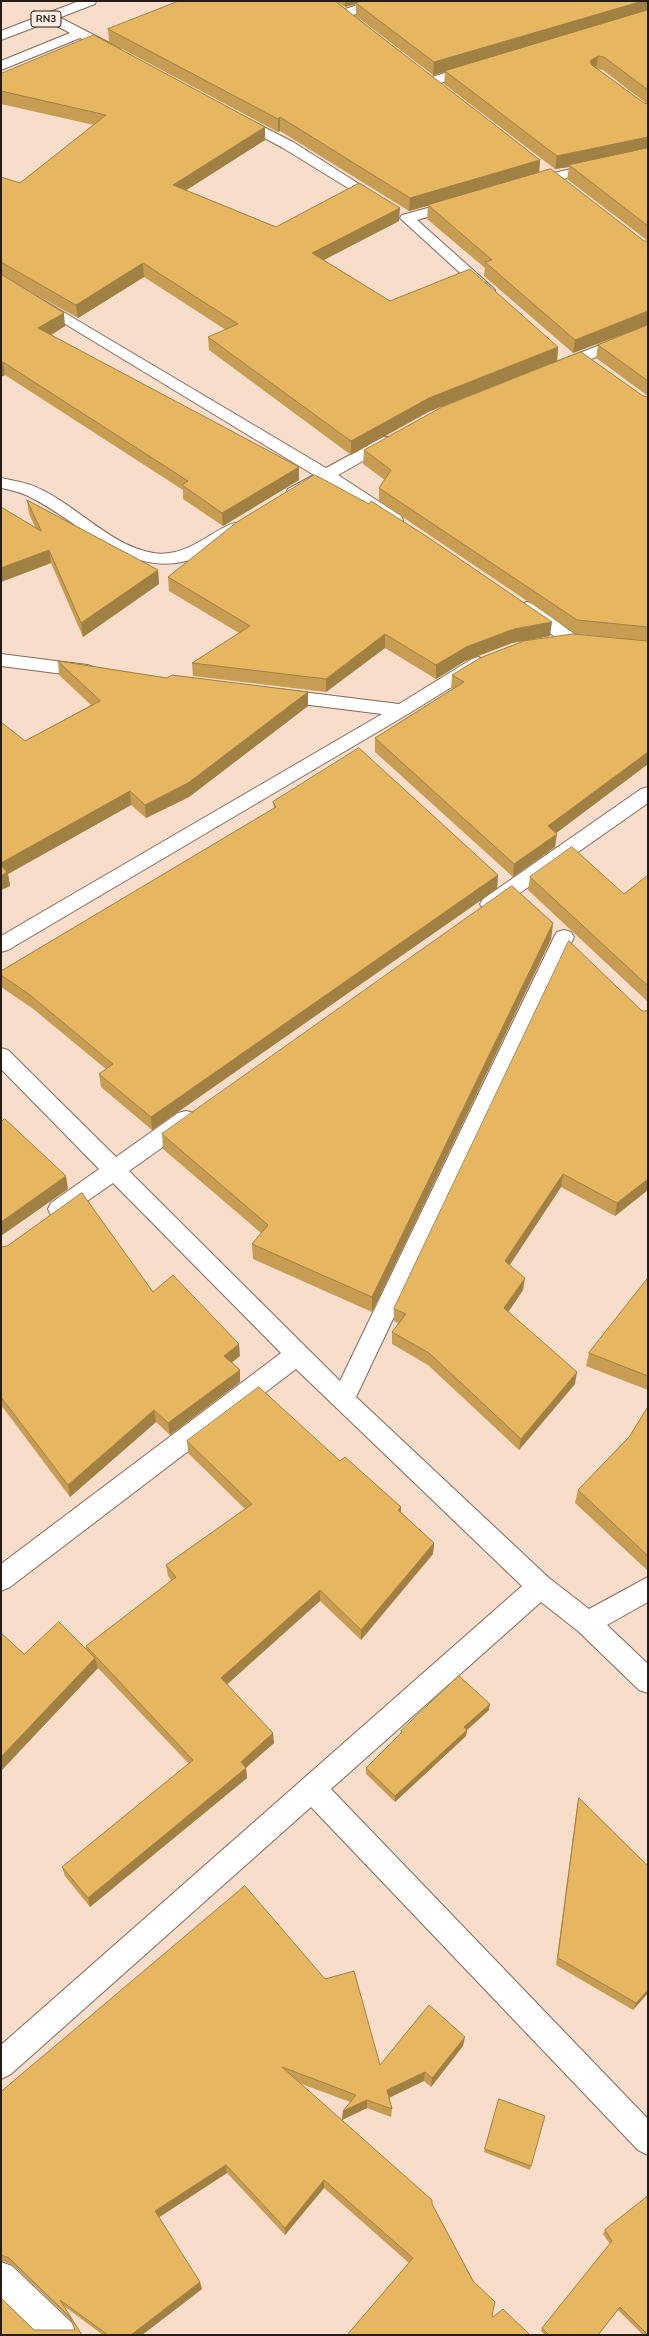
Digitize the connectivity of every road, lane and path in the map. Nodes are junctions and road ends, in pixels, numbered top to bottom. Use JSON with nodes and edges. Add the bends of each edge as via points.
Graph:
{"nodes":[{"id":1,"x":90,"y":1,"type":"edge"},
{"id":2,"x":383,"y":1,"type":"edge"},
{"id":3,"x":331,"y":5,"type":"edge"},
{"id":4,"x":344,"y":14,"type":"junction"},
{"id":5,"x":51,"y":16,"type":"junction"},
{"id":6,"x":81,"y":33,"type":"junction"},
{"id":7,"x":1,"y":36,"type":"edge"},
{"id":8,"x":375,"y":40,"type":"edge"},
{"id":9,"x":123,"y":56,"type":"edge"},
{"id":10,"x":1,"y":66,"type":"edge"},
{"id":11,"x":482,"y":66,"type":"edge"},
{"id":12,"x":418,"y":73,"type":"edge"},
{"id":13,"x":430,"y":82,"type":"junction"},
{"id":14,"x":442,"y":92,"type":"edge"},
{"id":15,"x":226,"y":112,"type":"edge"},
{"id":16,"x":648,"y":155,"type":"edge"},
{"id":17,"x":540,"y":167,"type":"dead end"},
{"id":18,"x":552,"y":176,"type":"junction"},
{"id":19,"x":514,"y":187,"type":"edge"},
{"id":20,"x":570,"y":190,"type":"edge"},
{"id":21,"x":468,"y":200,"type":"edge"},
{"id":22,"x":407,"y":218,"type":"junction"},
{"id":23,"x":1,"y":279,"type":"edge"},
{"id":24,"x":498,"y":299,"type":"edge"},
{"id":25,"x":648,"y":331,"type":"edge"},
{"id":26,"x":542,"y":373,"type":"edge"},
{"id":27,"x":401,"y":434,"type":"edge"},
{"id":28,"x":324,"y":474,"type":"junction"},
{"id":29,"x":1,"y":483,"type":"edge"},
{"id":30,"x":283,"y":499,"type":"edge"},
{"id":31,"x":249,"y":520,"type":"edge"},
{"id":32,"x":410,"y":530,"type":"edge"},
{"id":33,"x":515,"y":600,"type":"edge"},
{"id":34,"x":549,"y":644,"type":"edge"},
{"id":35,"x":492,"y":658,"type":"edge"},
{"id":36,"x":1,"y":660,"type":"edge"},
{"id":37,"x":103,"y":673,"type":"edge"},
{"id":38,"x":261,"y":693,"type":"edge"},
{"id":39,"x":402,"y":710,"type":"junction"},
{"id":40,"x":648,"y":794,"type":"edge"},
{"id":41,"x":473,"y":917,"type":"edge"},
{"id":42,"x":1,"y":945,"type":"edge"},
{"id":43,"x":581,"y":953,"type":"edge"},
{"id":44,"x":1,"y":1056,"type":"edge"},
{"id":45,"x":199,"y":1110,"type":"edge"},
{"id":46,"x":115,"y":1170,"type":"junction"},
{"id":47,"x":44,"y":1220,"type":"edge"},
{"id":48,"x":298,"y":1354,"type":"junction"},
{"id":49,"x":343,"y":1400,"type":"junction"},
{"id":50,"x":1,"y":1579,"type":"edge"},
{"id":51,"x":540,"y":1586,"type":"junction"},
{"id":52,"x":648,"y":1588,"type":"edge"},
{"id":53,"x":587,"y":1623,"type":"junction"},
{"id":54,"x":648,"y":1681,"type":"edge"},
{"id":55,"x":311,"y":1788,"type":"junction"},
{"id":56,"x":1,"y":2064,"type":"edge"},
{"id":57,"x":648,"y":2140,"type":"edge"},
{"id":58,"x":1,"y":2277,"type":"edge"},
{"id":59,"x":62,"y":2335,"type":"edge"}],
"edges":[{"from":1,"to":5,"type":"main road","number":"RN3"},
{"from":2,"to":4,"type":"main road"},
{"from":3,"to":4,"type":"main road"},
{"from":4,"to":8,"type":"main road"},
{"from":5,"to":6,"type":"main road"},
{"from":5,"to":7,"type":"main road","number":"RN3"},
{"from":6,"to":9,"type":"main road"},
{"from":6,"to":10,"type":"main road"},
{"from":11,"to":13,"type":"main road"},
{"from":12,"to":13,"type":"main road"},
{"from":13,"to":14,"type":"main road"},
{"from":15,"to":22,"type":"main road","via":[[288,145]]},
{"from":16,"to":18,"type":"main road"},
{"from":17,"to":18,"type":"main road"},
{"from":18,"to":19,"type":"main road"},
{"from":18,"to":20,"type":"main road"},
{"from":21,"to":22,"type":"main road"},
{"from":22,"to":24,"type":"main road"},
{"from":23,"to":28,"type":"main road"},
{"from":25,"to":26,"type":"main road"},
{"from":27,"to":28,"type":"main road","via":[[349,464]]},
{"from":28,"to":30,"type":"main road"},
{"from":28,"to":32,"type":"main road"},
{"from":29,"to":31,"type":"main road","via":[[36,493],[136,556],[156,560],[172,559],[201,549]]},
{"from":33,"to":34,"type":"main road","via":[[579,641]]},
{"from":35,"to":39,"type":"main road","via":[[472,666]]},
{"from":36,"to":37,"type":"main road"},
{"from":38,"to":39,"type":"main road"},
{"from":39,"to":42,"type":"main road","via":[[356,746]]},
{"from":40,"to":41,"type":"main road"},
{"from":43,"to":49,"type":"main road","via":[[558,932]]},
{"from":44,"to":46,"type":"main road"},
{"from":45,"to":46,"type":"main road"},
{"from":46,"to":47,"type":"main road"},
{"from":46,"to":48,"type":"main road"},
{"from":48,"to":49,"type":"main road"},
{"from":48,"to":50,"type":"main road"},
{"from":49,"to":51,"type":"main road"},
{"from":51,"to":53,"type":"main road"},
{"from":51,"to":55,"type":"main road"},
{"from":52,"to":53,"type":"main road"},
{"from":53,"to":54,"type":"main road"},
{"from":55,"to":56,"type":"main road"},
{"from":55,"to":57,"type":"main road"},
{"from":58,"to":59,"type":"main road"}]}
